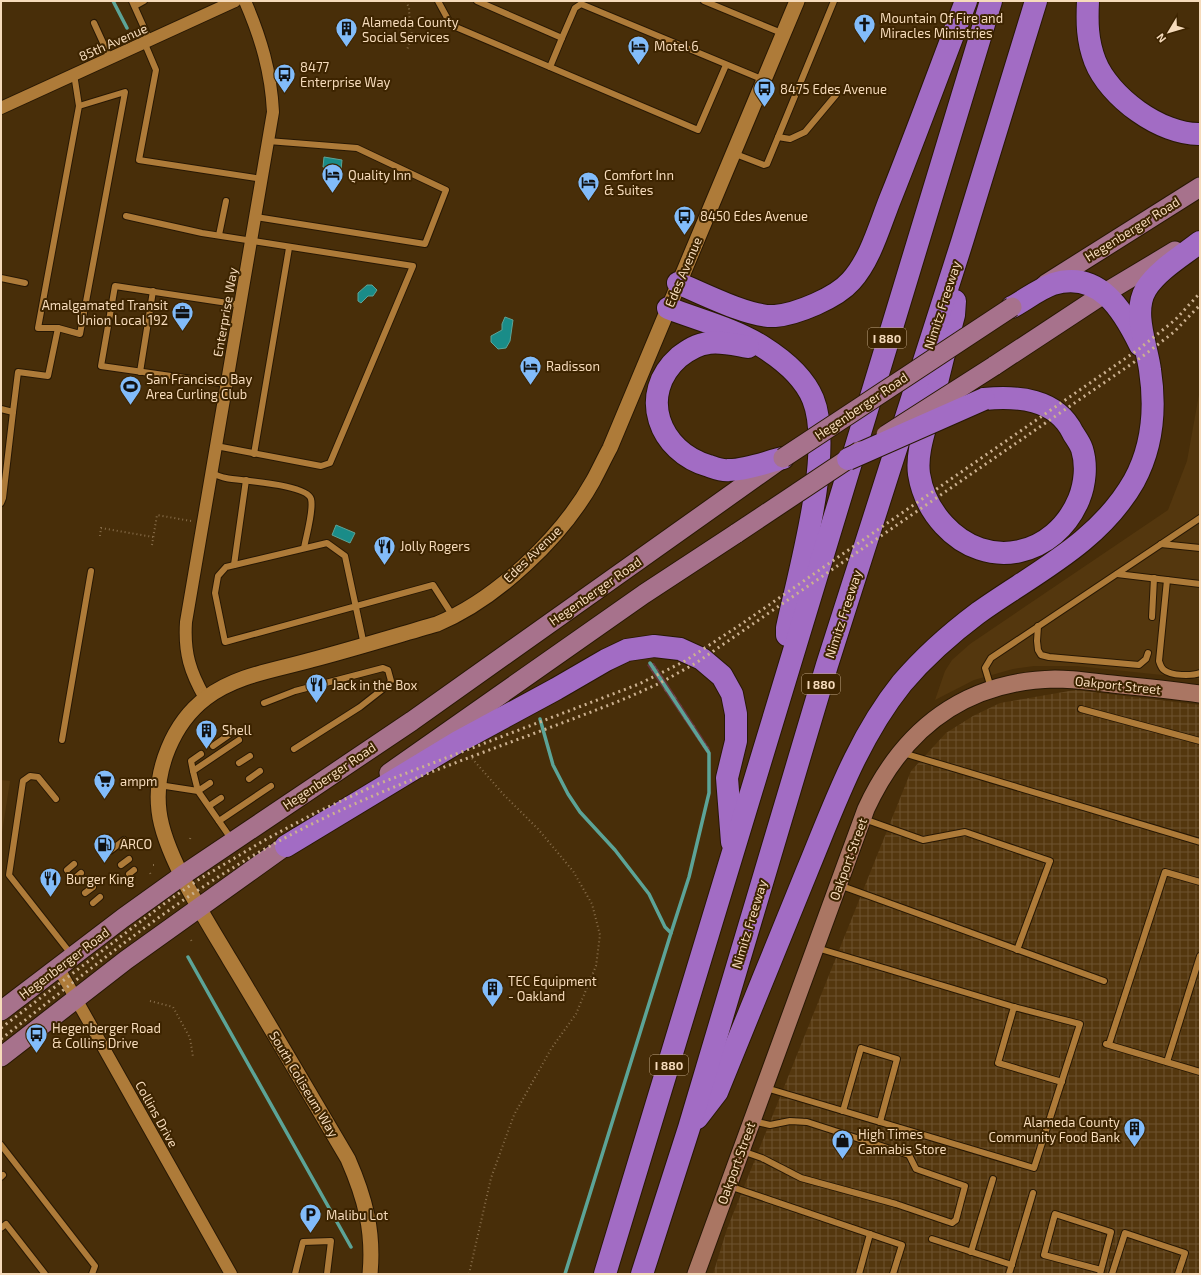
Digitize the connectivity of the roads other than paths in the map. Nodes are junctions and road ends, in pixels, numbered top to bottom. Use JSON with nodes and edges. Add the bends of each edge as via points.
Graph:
{"nodes":[{"id":1,"x":144,"y":1,"type":"edge"},
{"id":2,"x":235,"y":1,"type":"edge"},
{"id":3,"x":245,"y":1,"type":"edge"},
{"id":4,"x":438,"y":1,"type":"edge"},
{"id":5,"x":476,"y":1,"type":"edge"},
{"id":6,"x":704,"y":1,"type":"edge"},
{"id":7,"x":797,"y":1,"type":"edge"},
{"id":8,"x":834,"y":1,"type":"edge"},
{"id":9,"x":966,"y":1,"type":"edge"},
{"id":10,"x":991,"y":1,"type":"edge"},
{"id":11,"x":1036,"y":1,"type":"edge"},
{"id":12,"x":1088,"y":1,"type":"edge"},
{"id":13,"x":133,"y":4,"type":"edge"},
{"id":14,"x":94,"y":24,"type":"dead end"},
{"id":15,"x":784,"y":34,"type":"junction"},
{"id":16,"x":562,"y":38,"type":"junction"},
{"id":17,"x":147,"y":42,"type":"junction"},
{"id":18,"x":110,"y":58,"type":"junction"},
{"id":19,"x":726,"y":65,"type":"junction"},
{"id":20,"x":550,"y":67,"type":"junction"},
{"id":21,"x":74,"y":74,"type":"junction"},
{"id":22,"x":764,"y":80,"type":"junction"},
{"id":23,"x":836,"y":95,"type":"dead end"},
{"id":24,"x":79,"y":106,"type":"junction"},
{"id":25,"x":1,"y":108,"type":"edge"},
{"id":26,"x":1200,"y":134,"type":"edge"},
{"id":27,"x":778,"y":137,"type":"junction"},
{"id":28,"x":268,"y":141,"type":"junction"},
{"id":29,"x":733,"y":153,"type":"junction"},
{"id":30,"x":262,"y":179,"type":"junction"},
{"id":31,"x":1200,"y":187,"type":"edge"},
{"id":32,"x":226,"y":201,"type":"dead end"},
{"id":33,"x":126,"y":216,"type":"dead end"},
{"id":34,"x":256,"y":217,"type":"junction"},
{"id":35,"x":219,"y":235,"type":"junction"},
{"id":36,"x":1200,"y":236,"type":"edge"},
{"id":37,"x":252,"y":241,"type":"junction"},
{"id":38,"x":962,"y":242,"type":"junction"},
{"id":39,"x":1200,"y":242,"type":"edge"},
{"id":40,"x":289,"y":248,"type":"junction"},
{"id":41,"x":1,"y":278,"type":"edge"},
{"id":42,"x":25,"y":283,"type":"dead end"},
{"id":43,"x":678,"y":283,"type":"junction"},
{"id":44,"x":153,"y":291,"type":"junction"},
{"id":45,"x":1106,"y":293,"type":"junction"},
{"id":46,"x":241,"y":305,"type":"junction"},
{"id":47,"x":1012,"y":307,"type":"junction"},
{"id":48,"x":668,"y":308,"type":"junction"},
{"id":49,"x":58,"y":328,"type":"junction"},
{"id":50,"x":784,"y":363,"type":"junction"},
{"id":51,"x":140,"y":372,"type":"junction"},
{"id":52,"x":1150,"y":372,"type":"junction"},
{"id":53,"x":227,"y":384,"type":"junction"},
{"id":54,"x":1,"y":409,"type":"edge"},
{"id":55,"x":14,"y":412,"type":"junction"},
{"id":56,"x":216,"y":446,"type":"junction"},
{"id":57,"x":254,"y":454,"type":"junction"},
{"id":58,"x":783,"y":458,"type":"junction"},
{"id":59,"x":848,"y":459,"type":"junction"},
{"id":60,"x":211,"y":473,"type":"junction"},
{"id":61,"x":246,"y":480,"type":"junction"},
{"id":62,"x":1,"y":502,"type":"edge"},
{"id":63,"x":1200,"y":518,"type":"edge"},
{"id":64,"x":1161,"y":544,"type":"junction"},
{"id":65,"x":304,"y":548,"type":"junction"},
{"id":66,"x":1200,"y":548,"type":"edge"},
{"id":67,"x":234,"y":565,"type":"junction"},
{"id":68,"x":91,"y":570,"type":"dead end"},
{"id":69,"x":1116,"y":574,"type":"junction"},
{"id":70,"x":1154,"y":578,"type":"junction"},
{"id":71,"x":1167,"y":580,"type":"junction"},
{"id":72,"x":1200,"y":584,"type":"edge"},
{"id":73,"x":356,"y":607,"type":"junction"},
{"id":74,"x":453,"y":617,"type":"junction"},
{"id":75,"x":1152,"y":617,"type":"dead end"},
{"id":76,"x":1038,"y":629,"type":"junction"},
{"id":77,"x":364,"y":645,"type":"junction"},
{"id":78,"x":1148,"y":653,"type":"dead end"},
{"id":79,"x":1200,"y":673,"type":"edge"},
{"id":80,"x":787,"y":676,"type":"junction"},
{"id":81,"x":991,"y":690,"type":"junction"},
{"id":82,"x":1200,"y":694,"type":"edge"},
{"id":83,"x":205,"y":698,"type":"junction"},
{"id":84,"x":264,"y":703,"type":"dead end"},
{"id":85,"x":1081,"y":709,"type":"dead end"},
{"id":86,"x":233,"y":732,"type":"dead end"},
{"id":87,"x":62,"y":740,"type":"dead end"},
{"id":88,"x":239,"y":740,"type":"dead end"},
{"id":89,"x":1200,"y":741,"type":"edge"},
{"id":90,"x":213,"y":746,"type":"dead end"},
{"id":91,"x":294,"y":749,"type":"dead end"},
{"id":92,"x":899,"y":752,"type":"junction"},
{"id":93,"x":201,"y":754,"type":"dead end"},
{"id":94,"x":250,"y":756,"type":"dead end"},
{"id":95,"x":239,"y":763,"type":"dead end"},
{"id":96,"x":193,"y":771,"type":"junction"},
{"id":97,"x":260,"y":771,"type":"dead end"},
{"id":98,"x":250,"y":778,"type":"dead end"},
{"id":99,"x":210,"y":783,"type":"dead end"},
{"id":100,"x":159,"y":785,"type":"junction"},
{"id":101,"x":271,"y":786,"type":"dead end"},
{"id":102,"x":198,"y":791,"type":"junction"},
{"id":103,"x":221,"y":798,"type":"dead end"},
{"id":104,"x":56,"y":799,"type":"dead end"},
{"id":105,"x":209,"y":806,"type":"junction"},
{"id":106,"x":863,"y":819,"type":"junction"},
{"id":107,"x":219,"y":821,"type":"junction"},
{"id":108,"x":124,"y":840,"type":"dead end"},
{"id":109,"x":233,"y":841,"type":"junction"},
{"id":110,"x":1200,"y":842,"type":"edge"},
{"id":111,"x":286,"y":846,"type":"junction"},
{"id":112,"x":110,"y":851,"type":"dead end"},
{"id":113,"x":733,"y":856,"type":"junction"},
{"id":114,"x":129,"y":859,"type":"dead end"},
{"id":115,"x":74,"y":864,"type":"dead end"},
{"id":116,"x":121,"y":865,"type":"dead end"},
{"id":117,"x":67,"y":870,"type":"dead end"},
{"id":118,"x":81,"y":873,"type":"dead end"},
{"id":119,"x":183,"y":875,"type":"junction"},
{"id":120,"x":74,"y":879,"type":"dead end"},
{"id":121,"x":1200,"y":882,"type":"edge"},
{"id":122,"x":839,"y":885,"type":"junction"},
{"id":123,"x":92,"y":888,"type":"dead end"},
{"id":124,"x":85,"y":893,"type":"dead end"},
{"id":125,"x":100,"y":897,"type":"dead end"},
{"id":126,"x":93,"y":903,"type":"dead end"},
{"id":127,"x":199,"y":907,"type":"junction"},
{"id":128,"x":816,"y":947,"type":"junction"},
{"id":129,"x":1017,"y":950,"type":"junction"},
{"id":130,"x":73,"y":956,"type":"junction"},
{"id":131,"x":1200,"y":956,"type":"edge"},
{"id":132,"x":58,"y":967,"type":"junction"},
{"id":133,"x":1104,"y":981,"type":"dead end"},
{"id":134,"x":76,"y":998,"type":"junction"},
{"id":135,"x":1014,"y":1007,"type":"junction"},
{"id":136,"x":1,"y":1011,"type":"edge"},
{"id":137,"x":1,"y":1057,"type":"edge"},
{"id":138,"x":1167,"y":1062,"type":"junction"},
{"id":139,"x":1200,"y":1072,"type":"edge"},
{"id":140,"x":1062,"y":1082,"type":"junction"},
{"id":141,"x":763,"y":1088,"type":"junction"},
{"id":142,"x":843,"y":1111,"type":"junction"},
{"id":143,"x":751,"y":1121,"type":"junction"},
{"id":144,"x":880,"y":1122,"type":"junction"},
{"id":145,"x":688,"y":1128,"type":"junction"},
{"id":146,"x":1,"y":1145,"type":"edge"},
{"id":147,"x":740,"y":1150,"type":"junction"},
{"id":148,"x":994,"y":1180,"type":"dead end"},
{"id":149,"x":727,"y":1185,"type":"junction"},
{"id":150,"x":1033,"y":1194,"type":"dead end"},
{"id":151,"x":1,"y":1228,"type":"edge"},
{"id":152,"x":870,"y":1234,"type":"junction"},
{"id":153,"x":932,"y":1239,"type":"dead end"},
{"id":154,"x":971,"y":1252,"type":"junction"},
{"id":155,"x":1012,"y":1265,"type":"junction"},
{"id":156,"x":1100,"y":1272,"type":"edge"},
{"id":157,"x":45,"y":1274,"type":"edge"},
{"id":158,"x":92,"y":1274,"type":"edge"},
{"id":159,"x":231,"y":1274,"type":"edge"},
{"id":160,"x":296,"y":1274,"type":"edge"},
{"id":161,"x":327,"y":1274,"type":"edge"},
{"id":162,"x":370,"y":1274,"type":"edge"},
{"id":163,"x":605,"y":1274,"type":"edge"},
{"id":164,"x":642,"y":1274,"type":"edge"},
{"id":165,"x":696,"y":1274,"type":"edge"},
{"id":166,"x":859,"y":1274,"type":"edge"},
{"id":167,"x":894,"y":1274,"type":"edge"},
{"id":168,"x":1009,"y":1274,"type":"edge"},
{"id":169,"x":1112,"y":1274,"type":"edge"},
{"id":170,"x":1178,"y":1274,"type":"edge"}],
"edges":[{"from":1,"to":13,"type":"lane"},
{"from":2,"to":17,"type":"street","name":"85th Avenue"},
{"from":3,"to":28,"type":"street","name":"Enterprise Way","via":[[259,32],[272,86],[273,112]]},
{"from":4,"to":20,"type":"lane","via":[[451,25]]},
{"from":5,"to":16,"type":"lane"},
{"from":6,"to":15,"type":"lane"},
{"from":7,"to":15,"type":"street","name":"Edes Avenue"},
{"from":8,"to":27,"type":"lane"},
{"from":9,"to":43,"type":"highway","via":[[878,229],[865,260],[851,281],[840,291],[815,304],[774,316],[753,313]]},
{"from":10,"to":80,"type":"highway","number":"I 880","via":[[896,308]]},
{"from":11,"to":38,"type":"highway","name":"Nimitz Freeway","number":"I 880"},
{"from":12,"to":26,"type":"highway","via":[[1086,28],[1095,62],[1110,85],[1148,118],[1168,128]]},
{"from":13,"to":17,"type":"lane"},
{"from":14,"to":18,"type":"lane"},
{"from":15,"to":22,"type":"street","name":"Edes Avenue"},
{"from":16,"to":19,"type":"lane","via":[[575,8],[581,4]]},
{"from":16,"to":20,"type":"lane"},
{"from":17,"to":18,"type":"street","name":"85th Avenue"},
{"from":17,"to":30,"type":"lane","via":[[156,70],[139,160]]},
{"from":18,"to":21,"type":"street","name":"85th Avenue"},
{"from":19,"to":20,"type":"lane","via":[[698,130]]},
{"from":19,"to":22,"type":"lane"},
{"from":21,"to":24,"type":"lane"},
{"from":21,"to":25,"type":"street","name":"85th Avenue"},
{"from":22,"to":29,"type":"street","name":"Edes Avenue"},
{"from":23,"to":27,"type":"lane","via":[[805,132],[790,139]]},
{"from":24,"to":49,"type":"lane","via":[[38,328]]},
{"from":24,"to":49,"type":"lane","via":[[125,92],[80,334]]},
{"from":27,"to":29,"type":"lane","via":[[767,164]]},
{"from":28,"to":30,"type":"street","name":"Enterprise Way"},
{"from":28,"to":34,"type":"lane","via":[[357,148],[446,190],[425,244]]},
{"from":29,"to":43,"type":"street","name":"Edes Avenue"},
{"from":30,"to":34,"type":"street","name":"Enterprise Way"},
{"from":31,"to":47,"type":"main road","name":"Hegenberger Road"},
{"from":32,"to":35,"type":"lane"},
{"from":33,"to":35,"type":"lane"},
{"from":34,"to":37,"type":"street","name":"Enterprise Way"},
{"from":35,"to":37,"type":"lane"},
{"from":36,"to":45,"type":"main road"},
{"from":37,"to":40,"type":"lane"},
{"from":37,"to":46,"type":"street","name":"Enterprise Way"},
{"from":38,"to":59,"type":"highway","bridge":true,"via":[[954,315],[925,428],[919,474],[926,497],[938,518],[954,536],[973,548],[996,553],[1014,553],[1033,548],[1049,539],[1074,511],[1082,492],[1085,471],[1082,449],[1072,429],[1058,413],[1040,403],[1009,397],[984,399]]},
{"from":38,"to":145,"type":"highway","name":"Nimitz Freeway","number":"I 880","via":[[826,665]]},
{"from":39,"to":52,"type":"highway","via":[[1157,276],[1144,291],[1140,307],[1141,323]]},
{"from":40,"to":57,"type":"lane"},
{"from":40,"to":57,"type":"lane","via":[[413,266],[330,463],[321,466]]},
{"from":41,"to":42,"type":"lane"},
{"from":43,"to":48,"type":"street","name":"Edes Avenue"},
{"from":44,"to":46,"type":"lane"},
{"from":44,"to":51,"type":"lane"},
{"from":44,"to":51,"type":"lane","via":[[115,286],[101,366]]},
{"from":45,"to":47,"type":"highway","via":[[1087,283],[1072,281],[1052,284]]},
{"from":45,"to":52,"type":"highway","via":[[1131,327]]},
{"from":45,"to":59,"type":"main road","bridge":true},
{"from":46,"to":53,"type":"street","name":"Enterprise Way"},
{"from":47,"to":58,"type":"main road","name":"Hegenberger Road","bridge":true},
{"from":48,"to":50,"type":"highway","via":[[740,335],[763,347]]},
{"from":48,"to":74,"type":"street","name":"Edes Avenue","via":[[610,448],[593,482],[571,514],[548,542],[520,569],[480,602]]},
{"from":49,"to":55,"type":"lane","via":[[48,376],[18,372]]},
{"from":50,"to":58,"type":"highway","via":[[748,347],[708,343],[689,349],[672,363],[662,379],[657,400],[659,418],[667,438],[679,452],[696,462],[721,470],[730,470]]},
{"from":50,"to":80,"type":"highway","via":[[801,379],[813,398],[819,422],[820,452],[813,507],[787,628]]},
{"from":51,"to":53,"type":"lane"},
{"from":52,"to":145,"type":"highway","via":[[1153,418],[1148,447],[1134,481],[1119,505],[1081,544],[979,612],[948,636],[903,683],[873,722],[848,770],[717,1092]]},
{"from":53,"to":56,"type":"street","name":"Enterprise Way"},
{"from":54,"to":55,"type":"lane"},
{"from":55,"to":62,"type":"lane"},
{"from":56,"to":57,"type":"lane"},
{"from":56,"to":60,"type":"street","name":"Enterprise Way"},
{"from":58,"to":109,"type":"main road","name":"Hegenberger Road","via":[[412,721]]},
{"from":59,"to":111,"type":"main road","bridge":true,"via":[[644,594]]},
{"from":60,"to":61,"type":"lane"},
{"from":60,"to":83,"type":"street","name":"Enterprise Way","via":[[186,622],[185,643],[188,662]]},
{"from":61,"to":65,"type":"lane","via":[[303,491],[311,498]]},
{"from":61,"to":67,"type":"lane"},
{"from":63,"to":64,"type":"lane"},
{"from":64,"to":66,"type":"lane"},
{"from":64,"to":69,"type":"lane"},
{"from":65,"to":67,"type":"lane"},
{"from":65,"to":73,"type":"lane","via":[[327,543],[345,556]]},
{"from":67,"to":73,"type":"lane","via":[[226,567],[218,576],[215,593],[225,642]]},
{"from":68,"to":87,"type":"lane"},
{"from":69,"to":70,"type":"lane"},
{"from":69,"to":76,"type":"lane"},
{"from":70,"to":71,"type":"lane"},
{"from":70,"to":75,"type":"lane"},
{"from":71,"to":72,"type":"lane"},
{"from":71,"to":79,"type":"lane","via":[[1159,661],[1162,669],[1169,673]]},
{"from":73,"to":74,"type":"lane","via":[[433,585]]},
{"from":73,"to":77,"type":"lane"},
{"from":74,"to":77,"type":"street","name":"Edes Avenue"},
{"from":76,"to":78,"type":"lane","via":[[1038,650],[1041,655],[1048,657],[1139,665]]},
{"from":76,"to":81,"type":"lane","via":[[991,658],[985,668]]},
{"from":77,"to":83,"type":"street","name":"Edes Avenue","via":[[234,682]]},
{"from":80,"to":113,"type":"highway","number":"I 880"},
{"from":81,"to":82,"type":"main road","name":"Oakport Street","via":[[1034,680],[1056,679]]},
{"from":81,"to":92,"type":"main road","name":"Oakport Street","via":[[971,697],[940,715]]},
{"from":83,"to":100,"type":"street","name":"Edes Avenue","via":[[174,736],[164,758]]},
{"from":84,"to":91,"type":"lane","via":[[295,690],[383,668],[388,670],[391,681],[388,685],[360,707]]},
{"from":85,"to":89,"type":"lane"},
{"from":86,"to":90,"type":"lane"},
{"from":88,"to":96,"type":"lane"},
{"from":92,"to":106,"type":"main road","name":"Oakport Street","via":[[876,789]]},
{"from":92,"to":110,"type":"lane"},
{"from":93,"to":96,"type":"lane","via":[[191,761]]},
{"from":94,"to":95,"type":"lane"},
{"from":96,"to":102,"type":"lane"},
{"from":97,"to":98,"type":"lane"},
{"from":99,"to":102,"type":"lane"},
{"from":100,"to":102,"type":"lane"},
{"from":100,"to":119,"type":"street","name":"Edes Avenue","via":[[161,822]]},
{"from":101,"to":107,"type":"lane"},
{"from":102,"to":105,"type":"lane"},
{"from":103,"to":105,"type":"lane"},
{"from":104,"to":130,"type":"lane","via":[[38,777],[30,776],[23,781],[9,875]]},
{"from":105,"to":107,"type":"lane"},
{"from":106,"to":122,"type":"main road","name":"Oakport Street"},
{"from":106,"to":129,"type":"lane","via":[[923,840],[965,832],[1050,860]]},
{"from":107,"to":109,"type":"lane"},
{"from":108,"to":112,"type":"lane"},
{"from":109,"to":119,"type":"main road","name":"Hegenberger Road"},
{"from":111,"to":113,"type":"highway","via":[[458,742],[606,660],[627,650],[654,646],[680,650],[702,659],[722,676],[732,694],[736,714],[736,741],[727,778]]},
{"from":111,"to":127,"type":"main road"},
{"from":113,"to":163,"type":"highway","number":"I 880"},
{"from":114,"to":116,"type":"lane"},
{"from":115,"to":117,"type":"lane"},
{"from":118,"to":120,"type":"lane"},
{"from":119,"to":127,"type":"street","name":"Edes Avenue"},
{"from":119,"to":130,"type":"main road","name":"Hegenberger Road"},
{"from":121,"to":138,"type":"lane","via":[[1165,872],[1107,1044]]},
{"from":122,"to":128,"type":"main road","name":"Oakport Street"},
{"from":122,"to":129,"type":"lane"},
{"from":123,"to":124,"type":"lane"},
{"from":125,"to":126,"type":"lane"},
{"from":127,"to":134,"type":"main road"},
{"from":127,"to":162,"type":"street","name":"South Coliseum Way","via":[[348,1159],[362,1192],[369,1223],[372,1257]]},
{"from":128,"to":135,"type":"lane"},
{"from":128,"to":141,"type":"main road","name":"Oakport Street"},
{"from":129,"to":133,"type":"lane"},
{"from":130,"to":132,"type":"main road","name":"Hegenberger Road"},
{"from":131,"to":138,"type":"lane"},
{"from":132,"to":134,"type":"street","name":"Collins Drive"},
{"from":132,"to":136,"type":"main road","name":"Hegenberger Road"},
{"from":134,"to":137,"type":"main road"},
{"from":134,"to":159,"type":"street","name":"Collins Drive"},
{"from":135,"to":140,"type":"lane","via":[[998,1063]]},
{"from":135,"to":140,"type":"lane","via":[[1080,1024]]},
{"from":138,"to":139,"type":"lane"},
{"from":140,"to":144,"type":"lane","via":[[1034,1168]]},
{"from":141,"to":142,"type":"lane"},
{"from":141,"to":143,"type":"main road","name":"Oakport Street"},
{"from":142,"to":144,"type":"lane"},
{"from":142,"to":144,"type":"lane","via":[[861,1048],[897,1058]]},
{"from":143,"to":147,"type":"main road","name":"Oakport Street"},
{"from":143,"to":147,"type":"lane","via":[[770,1125],[790,1121],[807,1122],[909,1155],[916,1169],[965,1186],[956,1220],[952,1222],[801,1178]]},
{"from":145,"to":164,"type":"highway","name":"Nimitz Freeway","number":"I 880"},
{"from":146,"to":158,"type":"lane","via":[[95,1266]]},
{"from":147,"to":149,"type":"main road","name":"Oakport Street"},
{"from":148,"to":154,"type":"lane"},
{"from":149,"to":152,"type":"lane"},
{"from":149,"to":165,"type":"main road","name":"Oakport Street"},
{"from":150,"to":155,"type":"lane"},
{"from":151,"to":157,"type":"lane","via":[[6,1224]]},
{"from":152,"to":166,"type":"lane"},
{"from":152,"to":167,"type":"lane","via":[[902,1245]]},
{"from":153,"to":154,"type":"lane"},
{"from":154,"to":155,"type":"lane"},
{"from":155,"to":168,"type":"lane"},
{"from":156,"to":156,"type":"lane","via":[[1111,1232],[1055,1214],[1044,1255]]},
{"from":160,"to":161,"type":"lane","via":[[303,1242],[331,1241]]},
{"from":169,"to":170,"type":"lane","via":[[1125,1233],[1185,1253]]}]}
